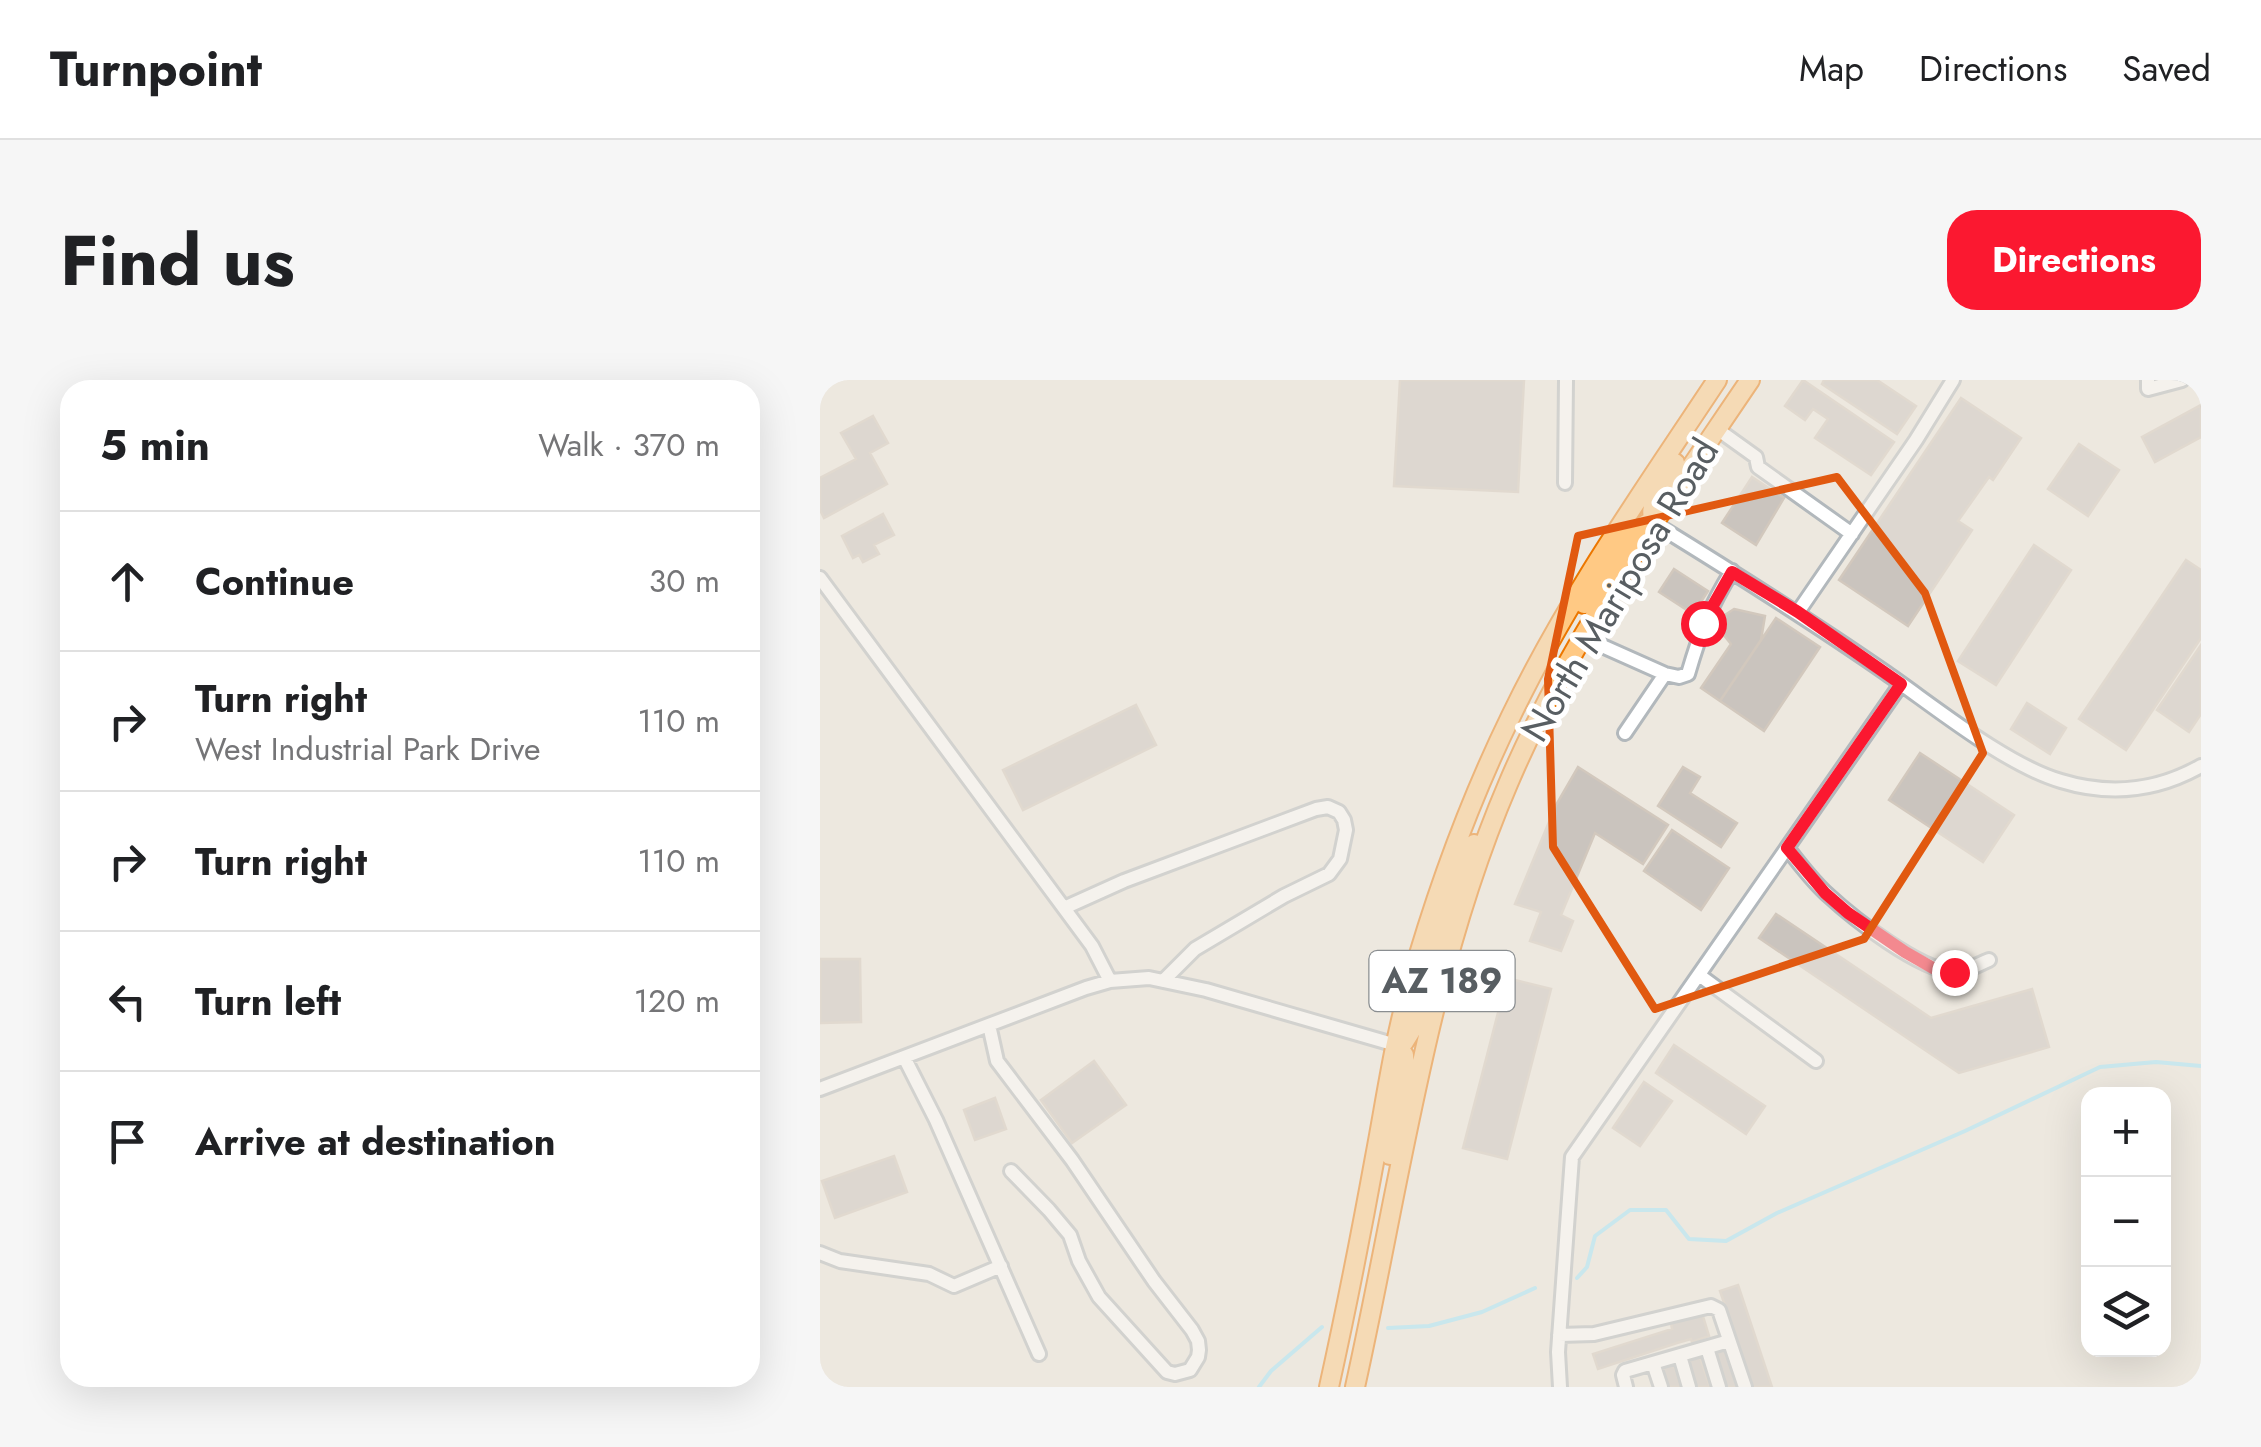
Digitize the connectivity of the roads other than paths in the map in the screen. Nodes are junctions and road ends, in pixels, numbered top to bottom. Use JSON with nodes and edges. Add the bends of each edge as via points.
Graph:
{"nodes":[{"id":1,"x":1566,"y":380,"type":"edge"},
{"id":2,"x":1720,"y":380,"type":"edge"},
{"id":3,"x":1750,"y":380,"type":"edge"},
{"id":4,"x":1953,"y":380,"type":"edge"},
{"id":5,"x":2148,"y":380,"type":"edge"},
{"id":6,"x":2182,"y":380,"type":"edge"},
{"id":7,"x":1716,"y":429,"type":"junction"},
{"id":8,"x":1565,"y":484,"type":"dead end"},
{"id":9,"x":1655,"y":524,"type":"junction"},
{"id":10,"x":1852,"y":534,"type":"junction"},
{"id":11,"x":1732,"y":572,"type":"junction"},
{"id":12,"x":820,"y":578,"type":"edge"},
{"id":13,"x":1798,"y":612,"type":"junction"},
{"id":14,"x":1582,"y":637,"type":"junction"},
{"id":15,"x":1665,"y":674,"type":"junction"},
{"id":16,"x":1901,"y":684,"type":"junction"},
{"id":17,"x":1522,"y":695,"type":"junction"},
{"id":18,"x":1545,"y":706,"type":"junction"},
{"id":19,"x":1625,"y":733,"type":"dead end"},
{"id":20,"x":2201,"y":766,"type":"edge"},
{"id":21,"x":1787,"y":848,"type":"junction"},
{"id":22,"x":1064,"y":908,"type":"junction"},
{"id":23,"x":1989,"y":960,"type":"dead end"},
{"id":24,"x":1699,"y":975,"type":"junction"},
{"id":25,"x":1110,"y":981,"type":"junction"},
{"id":26,"x":1162,"y":981,"type":"junction"},
{"id":27,"x":989,"y":1025,"type":"junction"},
{"id":28,"x":1396,"y":1045,"type":"junction"},
{"id":29,"x":904,"y":1058,"type":"junction"},
{"id":30,"x":1816,"y":1060,"type":"dead end"},
{"id":31,"x":820,"y":1090,"type":"edge"},
{"id":32,"x":1011,"y":1171,"type":"dead end"},
{"id":33,"x":820,"y":1253,"type":"edge"},
{"id":34,"x":1000,"y":1266,"type":"junction"},
{"id":35,"x":1367,"y":1272,"type":"junction"},
{"id":36,"x":1559,"y":1335,"type":"junction"},
{"id":37,"x":1729,"y":1341,"type":"junction"},
{"id":38,"x":1707,"y":1348,"type":"junction"},
{"id":39,"x":1039,"y":1354,"type":"dead end"},
{"id":40,"x":1680,"y":1356,"type":"junction"},
{"id":41,"x":1653,"y":1363,"type":"junction"},
{"id":42,"x":1355,"y":1385,"type":"edge"},
{"id":43,"x":1329,"y":1387,"type":"edge"},
{"id":44,"x":1560,"y":1387,"type":"edge"},
{"id":45,"x":1626,"y":1387,"type":"edge"},
{"id":46,"x":1660,"y":1387,"type":"edge"},
{"id":47,"x":1689,"y":1387,"type":"edge"},
{"id":48,"x":1719,"y":1387,"type":"edge"},
{"id":49,"x":1745,"y":1387,"type":"edge"}],
"edges":[{"from":1,"to":8,"type":"street"},
{"from":2,"to":9,"type":"highway","via":[[1659,492],[1651,515]]},
{"from":2,"to":17,"type":"highway","name":"North Mariposa Road","number":"AZ 189","via":[[1595,564]]},
{"from":3,"to":7,"type":"highway","name":"North Mariposa Road","number":"AZ 189"},
{"from":4,"to":10,"type":"street"},
{"from":5,"to":6,"type":"street","via":[[2148,389]]},
{"from":7,"to":9,"type":"highway","name":"North Mariposa Road","number":"AZ 189"},
{"from":7,"to":10,"type":"street"},
{"from":9,"to":11,"type":"street"},
{"from":9,"to":14,"type":"highway","name":"North Mariposa Road","number":"AZ 189"},
{"from":9,"to":17,"type":"highway","via":[[1628,541]]},
{"from":10,"to":13,"type":"street"},
{"from":11,"to":13,"type":"street"},
{"from":11,"to":15,"type":"street","via":[[1703,623],[1688,674]]},
{"from":12,"to":22,"type":"street"},
{"from":13,"to":16,"type":"street"},
{"from":14,"to":15,"type":"street"},
{"from":14,"to":18,"type":"highway","name":"North Mariposa Road","number":"AZ 189"},
{"from":15,"to":19,"type":"street"},
{"from":16,"to":20,"type":"street","via":[[2022,764],[2058,780],[2104,790],[2151,787]]},
{"from":16,"to":21,"type":"street"},
{"from":17,"to":28,"type":"highway","name":"North Mariposa Road","number":"AZ 189","via":[[1448,866]]},
{"from":18,"to":28,"type":"highway","via":[[1470,851],[1412,1028]]},
{"from":18,"to":35,"type":"highway","name":"North Mariposa Road","number":"AZ 189","via":[[1502,800],[1458,924]]},
{"from":21,"to":23,"type":"street","via":[[1848,913],[1933,968],[1965,971]]},
{"from":21,"to":24,"type":"street"},
{"from":22,"to":25,"type":"street"},
{"from":22,"to":26,"type":"street","via":[[1316,809],[1339,812],[1346,830],[1340,859],[1328,874],[1195,950]]},
{"from":24,"to":30,"type":"street"},
{"from":24,"to":36,"type":"street","via":[[1572,1156]]},
{"from":25,"to":26,"type":"street"},
{"from":25,"to":27,"type":"street"},
{"from":26,"to":28,"type":"street"},
{"from":27,"to":29,"type":"street"},
{"from":27,"to":32,"type":"street","via":[[997,1061],[1192,1330],[1198,1356],[1190,1370],[1167,1372],[1133,1335],[1100,1297],[1070,1235]]},
{"from":28,"to":35,"type":"highway","name":"North Mariposa Road","number":"AZ 189"},
{"from":29,"to":31,"type":"street"},
{"from":29,"to":34,"type":"street"},
{"from":33,"to":34,"type":"street","via":[[929,1274],[954,1286]]},
{"from":34,"to":39,"type":"street"},
{"from":35,"to":42,"type":"highway","name":"North Mariposa Road","number":"AZ 189","via":[[1366,1334]]},
{"from":35,"to":43,"type":"highway","name":"North Mariposa Road","number":"AZ 189"},
{"from":36,"to":37,"type":"street","via":[[1594,1334],[1711,1306]]},
{"from":36,"to":44,"type":"street"},
{"from":37,"to":38,"type":"street"},
{"from":37,"to":49,"type":"street"},
{"from":38,"to":40,"type":"street"},
{"from":38,"to":48,"type":"street"},
{"from":40,"to":41,"type":"street"},
{"from":40,"to":47,"type":"street"},
{"from":41,"to":45,"type":"street","via":[[1624,1372]]},
{"from":41,"to":46,"type":"street"}]}
